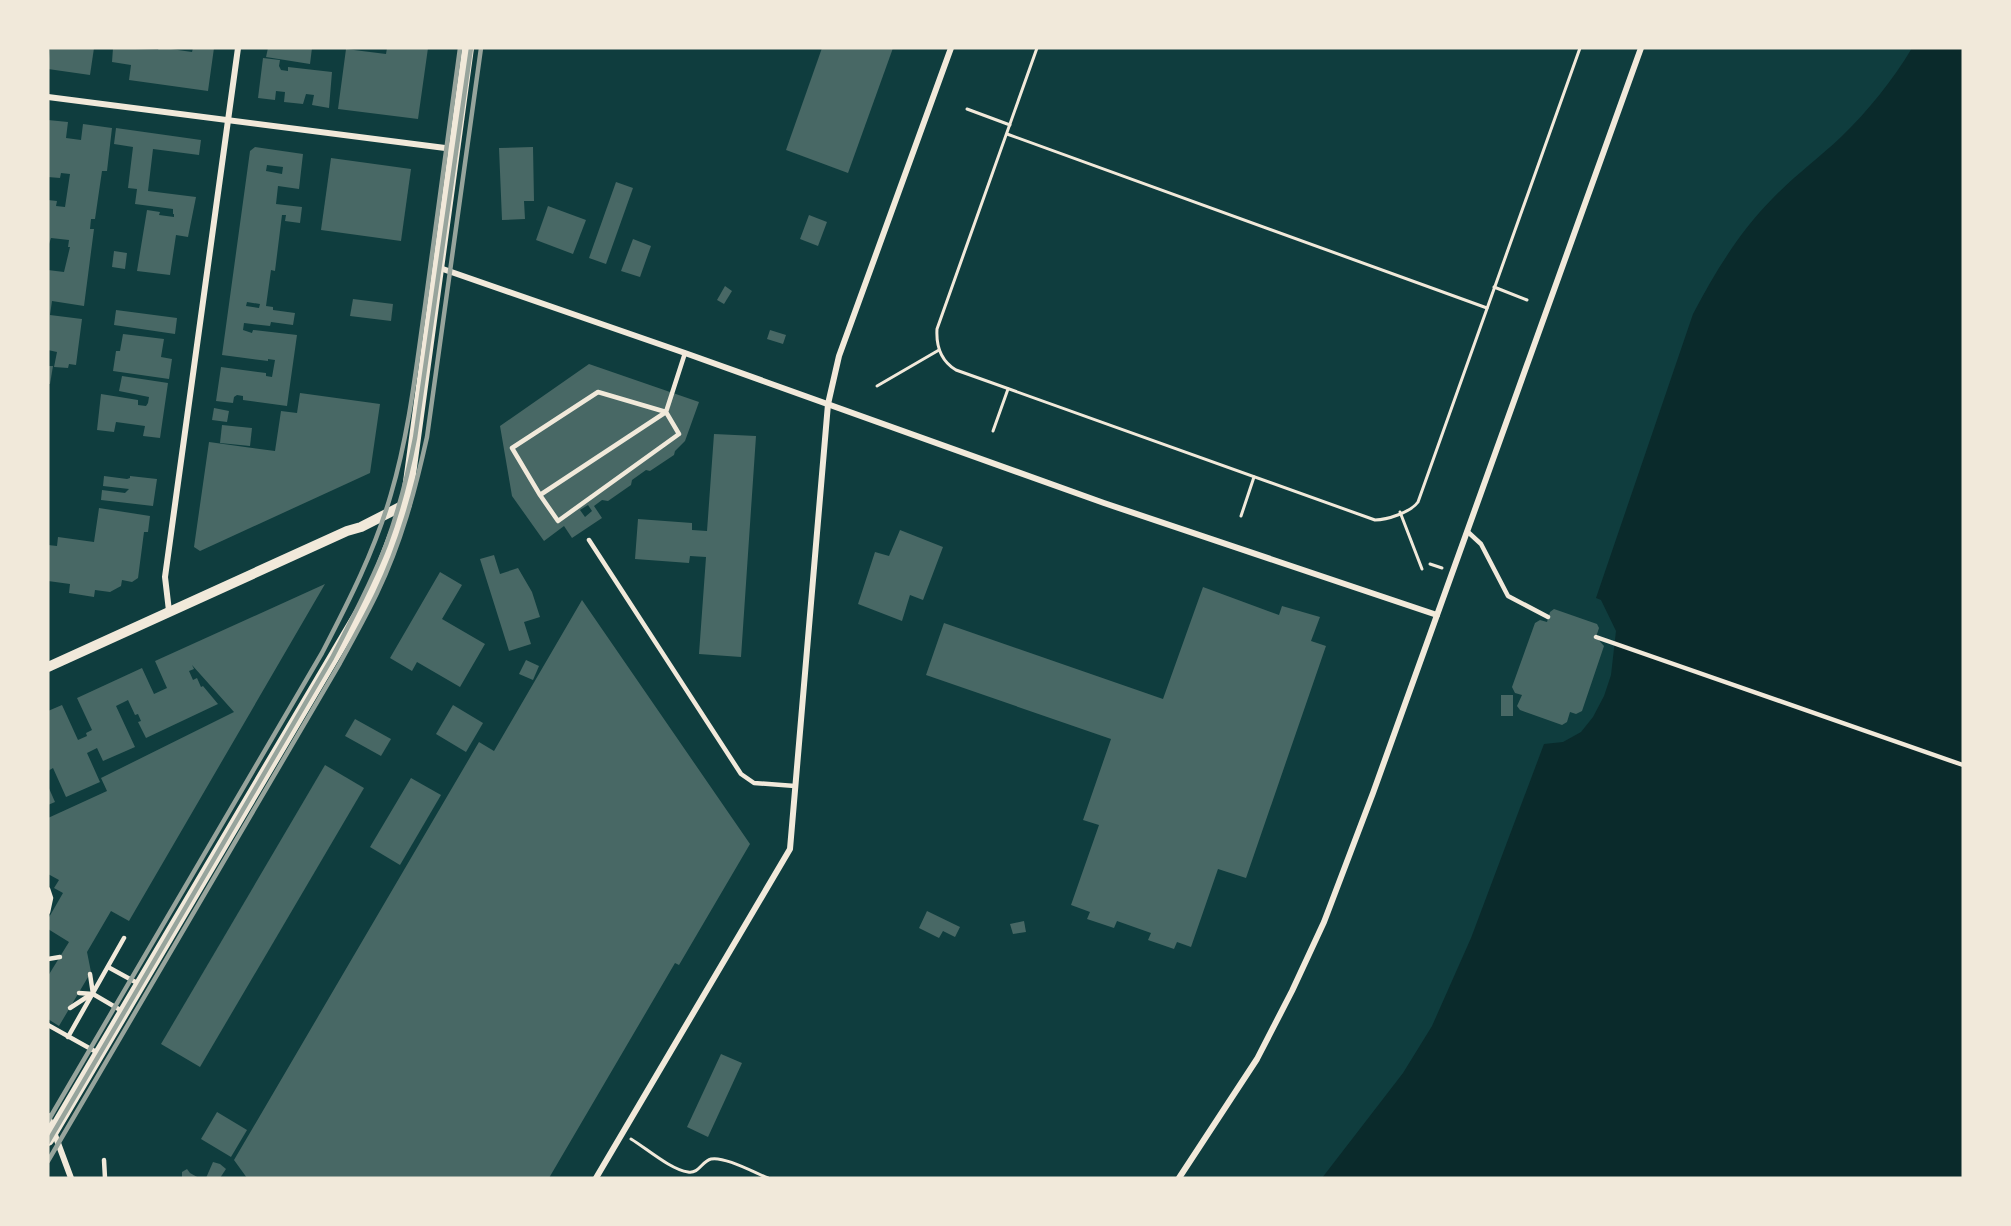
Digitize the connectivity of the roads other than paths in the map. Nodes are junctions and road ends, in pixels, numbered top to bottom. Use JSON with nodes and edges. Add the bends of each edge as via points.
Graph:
{"nodes":[{"id":1,"x":238,"y":48,"type":"edge"},
{"id":2,"x":468,"y":48,"type":"edge"},
{"id":3,"x":951,"y":48,"type":"edge"},
{"id":4,"x":1641,"y":48,"type":"edge"},
{"id":5,"x":48,"y":97,"type":"edge"},
{"id":6,"x":229,"y":120,"type":"junction"},
{"id":7,"x":453,"y":149,"type":"junction"},
{"id":8,"x":437,"y":267,"type":"junction"},
{"id":9,"x":685,"y":353,"type":"junction"},
{"id":10,"x":828,"y":404,"type":"junction"},
{"id":11,"x":666,"y":412,"type":"junction"},
{"id":12,"x":540,"y":495,"type":"junction"},
{"id":13,"x":406,"y":504,"type":"junction"},
{"id":14,"x":1468,"y":532,"type":"junction"},
{"id":15,"x":589,"y":540,"type":"dead end"},
{"id":16,"x":169,"y":611,"type":"junction"},
{"id":17,"x":1437,"y":615,"type":"junction"},
{"id":18,"x":1548,"y":617,"type":"dead end"},
{"id":19,"x":1596,"y":637,"type":"dead end"},
{"id":20,"x":48,"y":667,"type":"edge"},
{"id":21,"x":1963,"y":765,"type":"edge"},
{"id":22,"x":795,"y":786,"type":"junction"},
{"id":23,"x":48,"y":889,"type":"edge"},
{"id":24,"x":48,"y":912,"type":"edge"},
{"id":25,"x":124,"y":938,"type":"dead end"},
{"id":26,"x":60,"y":957,"type":"dead end"},
{"id":27,"x":48,"y":959,"type":"edge"},
{"id":28,"x":108,"y":967,"type":"junction"},
{"id":29,"x":90,"y":974,"type":"dead end"},
{"id":30,"x":139,"y":984,"type":"junction"},
{"id":31,"x":79,"y":993,"type":"dead end"},
{"id":32,"x":93,"y":994,"type":"junction"},
{"id":33,"x":70,"y":1008,"type":"dead end"},
{"id":34,"x":123,"y":1011,"type":"junction"},
{"id":35,"x":48,"y":1025,"type":"edge"},
{"id":36,"x":68,"y":1037,"type":"junction"},
{"id":37,"x":99,"y":1053,"type":"junction"},
{"id":38,"x":48,"y":1116,"type":"edge"},
{"id":39,"x":51,"y":1135,"type":"edge"},
{"id":40,"x":104,"y":1160,"type":"dead end"},
{"id":41,"x":71,"y":1178,"type":"edge"},
{"id":42,"x":105,"y":1178,"type":"edge"},
{"id":43,"x":596,"y":1178,"type":"edge"},
{"id":44,"x":1179,"y":1178,"type":"edge"}],
"edges":[{"from":1,"to":6,"type":"street"},
{"from":2,"to":7,"type":"main road"},
{"from":3,"to":10,"type":"street","via":[[839,356]]},
{"from":4,"to":14,"type":"street"},
{"from":5,"to":6,"type":"street"},
{"from":6,"to":7,"type":"street"},
{"from":6,"to":16,"type":"street","via":[[165,577]]},
{"from":7,"to":8,"type":"main road"},
{"from":8,"to":9,"type":"street"},
{"from":8,"to":13,"type":"main road"},
{"from":9,"to":10,"type":"street"},
{"from":9,"to":11,"type":"lane"},
{"from":10,"to":17,"type":"street","via":[[1104,503]]},
{"from":10,"to":22,"type":"street"},
{"from":11,"to":12,"type":"lane"},
{"from":11,"to":12,"type":"lane","via":[[680,434],[558,521]]},
{"from":11,"to":12,"type":"lane","via":[[598,392],[512,448]]},
{"from":13,"to":16,"type":"street"},
{"from":13,"to":30,"type":"main road","via":[[372,591]]},
{"from":14,"to":17,"type":"street"},
{"from":14,"to":18,"type":"lane","via":[[1481,544],[1508,596]]},
{"from":15,"to":22,"type":"lane","via":[[741,774],[754,783]]},
{"from":16,"to":20,"type":"street"},
{"from":17,"to":44,"type":"street","via":[[1349,859],[1309,957],[1257,1059]]},
{"from":19,"to":21,"type":"lane"},
{"from":22,"to":43,"type":"street","via":[[790,849]]},
{"from":23,"to":24,"type":"lane"},
{"from":25,"to":28,"type":"lane"},
{"from":26,"to":27,"type":"lane"},
{"from":28,"to":30,"type":"lane"},
{"from":28,"to":32,"type":"lane"},
{"from":29,"to":32,"type":"lane"},
{"from":30,"to":34,"type":"main road"},
{"from":31,"to":32,"type":"lane"},
{"from":32,"to":33,"type":"lane"},
{"from":32,"to":34,"type":"lane"},
{"from":32,"to":36,"type":"lane"},
{"from":34,"to":37,"type":"main road"},
{"from":35,"to":36,"type":"lane"},
{"from":36,"to":37,"type":"lane"},
{"from":37,"to":39,"type":"main road"},
{"from":38,"to":39,"type":"street"},
{"from":39,"to":41,"type":"street"},
{"from":40,"to":42,"type":"lane"}]}
